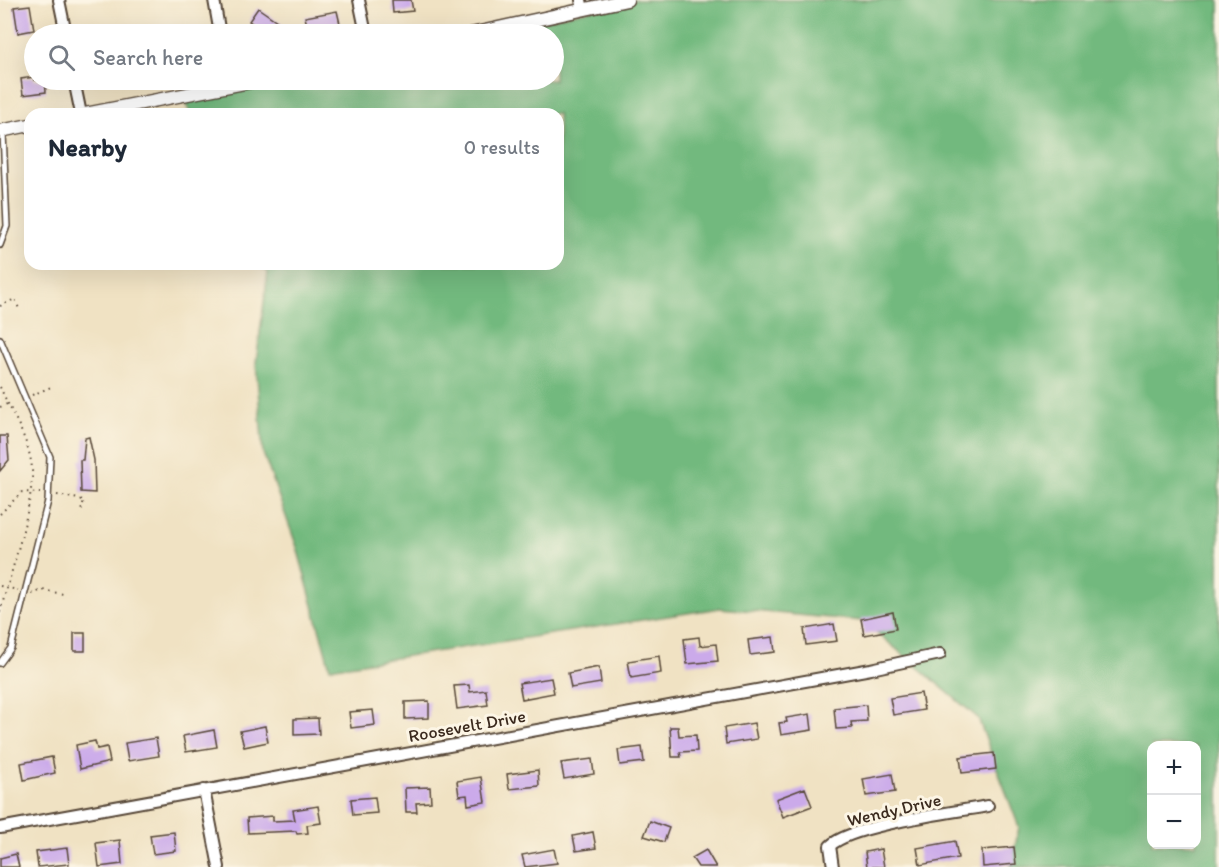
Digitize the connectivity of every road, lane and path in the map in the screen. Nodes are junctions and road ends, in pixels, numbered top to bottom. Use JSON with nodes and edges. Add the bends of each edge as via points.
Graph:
{"nodes":[{"id":1,"x":59,"y":0,"type":"edge"},
{"id":2,"x":214,"y":0,"type":"edge"},
{"id":3,"x":359,"y":0,"type":"edge"},
{"id":4,"x":627,"y":0,"type":"edge"},
{"id":5,"x":582,"y":5,"type":"edge"},
{"id":6,"x":64,"y":24,"type":"edge"},
{"id":7,"x":218,"y":24,"type":"edge"},
{"id":8,"x":364,"y":24,"type":"edge"},
{"id":9,"x":509,"y":24,"type":"edge"},
{"id":10,"x":77,"y":90,"type":"edge"},
{"id":11,"x":196,"y":90,"type":"edge"},
{"id":12,"x":81,"y":108,"type":"edge"},
{"id":13,"x":111,"y":108,"type":"edge"},
{"id":14,"x":24,"y":126,"type":"edge"},
{"id":15,"x":2,"y":130,"type":"edge"},
{"id":16,"x":0,"y":245,"type":"edge"},
{"id":17,"x":0,"y":306,"type":"edge"},
{"id":18,"x":20,"y":311,"type":"dead end"},
{"id":19,"x":0,"y":339,"type":"edge"},
{"id":20,"x":0,"y":387,"type":"edge"},
{"id":21,"x":51,"y":387,"type":"dead end"},
{"id":22,"x":26,"y":398,"type":"junction"},
{"id":23,"x":8,"y":404,"type":"junction"},
{"id":24,"x":0,"y":407,"type":"edge"},
{"id":25,"x":0,"y":612,"type":"edge"},
{"id":26,"x":940,"y":654,"type":"dead end"},
{"id":27,"x":0,"y":663,"type":"edge"},
{"id":28,"x":204,"y":790,"type":"junction"},
{"id":29,"x":988,"y":806,"type":"dead end"},
{"id":30,"x":0,"y":828,"type":"edge"},
{"id":31,"x":219,"y":867,"type":"edge"},
{"id":32,"x":833,"y":867,"type":"edge"}],
"edges":[{"from":1,"to":6,"type":"street"},
{"from":2,"to":7,"type":"street"},
{"from":3,"to":8,"type":"street"},
{"from":4,"to":5,"type":"street"},
{"from":5,"to":9,"type":"street"},
{"from":10,"to":12,"type":"street"},
{"from":11,"to":13,"type":"street"},
{"from":14,"to":15,"type":"street"},
{"from":15,"to":16,"type":"lane","via":[[7,226]]},
{"from":17,"to":18,"type":"path","via":[[15,299]]},
{"from":19,"to":22,"type":"lane"},
{"from":20,"to":23,"type":"path"},
{"from":21,"to":22,"type":"path"},
{"from":22,"to":27,"type":"lane","via":[[50,457],[48,501],[11,648]]},
{"from":23,"to":24,"type":"path"},
{"from":23,"to":25,"type":"path","via":[[32,469]]},
{"from":26,"to":28,"type":"street","name":"Roosevelt Drive"},
{"from":28,"to":30,"type":"street","name":"Roosevelt Drive"},
{"from":28,"to":31,"type":"street"},
{"from":29,"to":32,"type":"street","name":"Wendy Drive","via":[[845,837],[830,846]]}]}
